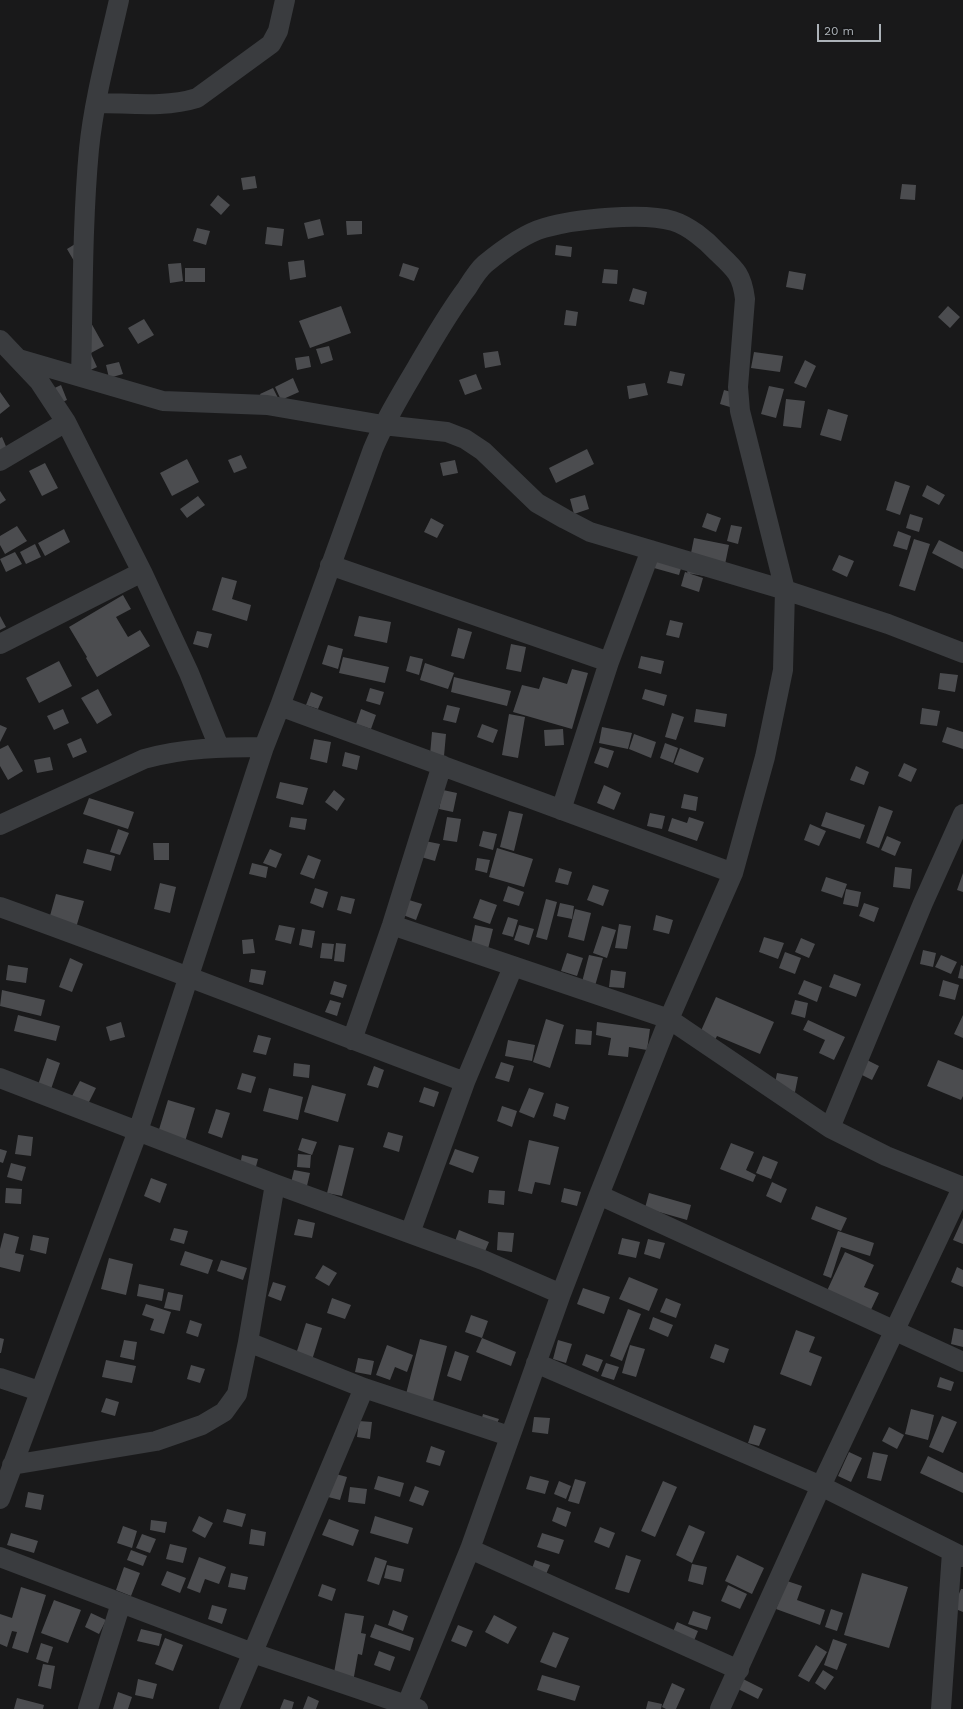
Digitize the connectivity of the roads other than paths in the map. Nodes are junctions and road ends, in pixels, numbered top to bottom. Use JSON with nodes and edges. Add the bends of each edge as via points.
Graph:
{"nodes":[{"id":1,"x":118,"y":0,"type":"edge"},
{"id":2,"x":285,"y":0,"type":"edge"},
{"id":3,"x":96,"y":103,"type":"junction"},
{"id":4,"x":0,"y":340,"type":"edge"},
{"id":5,"x":19,"y":359,"type":"junction"},
{"id":6,"x":81,"y":377,"type":"junction"},
{"id":7,"x":66,"y":422,"type":"junction"},
{"id":8,"x":383,"y":425,"type":"junction"},
{"id":9,"x":0,"y":461,"type":"edge"},
{"id":10,"x":651,"y":550,"type":"junction"},
{"id":11,"x":330,"y":565,"type":"junction"},
{"id":12,"x":142,"y":572,"type":"junction"},
{"id":13,"x":785,"y":590,"type":"junction"},
{"id":14,"x":0,"y":644,"type":"edge"},
{"id":15,"x":963,"y":653,"type":"edge"},
{"id":16,"x":609,"y":662,"type":"junction"},
{"id":17,"x":280,"y":706,"type":"junction"},
{"id":18,"x":219,"y":747,"type":"junction"},
{"id":19,"x":264,"y":747,"type":"junction"},
{"id":20,"x":442,"y":765,"type":"junction"},
{"id":21,"x":561,"y":810,"type":"junction"},
{"id":22,"x":963,"y":814,"type":"edge"},
{"id":23,"x":0,"y":825,"type":"edge"},
{"id":24,"x":733,"y":873,"type":"junction"},
{"id":25,"x":0,"y":906,"type":"edge"},
{"id":26,"x":392,"y":925,"type":"junction"},
{"id":27,"x":513,"y":967,"type":"junction"},
{"id":28,"x":189,"y":976,"type":"junction"},
{"id":29,"x":670,"y":1019,"type":"junction"},
{"id":30,"x":352,"y":1040,"type":"junction"},
{"id":31,"x":0,"y":1078,"type":"edge"},
{"id":32,"x":465,"y":1082,"type":"junction"},
{"id":33,"x":830,"y":1128,"type":"junction"},
{"id":34,"x":138,"y":1132,"type":"junction"},
{"id":35,"x":275,"y":1184,"type":"junction"},
{"id":36,"x":963,"y":1186,"type":"edge"},
{"id":37,"x":600,"y":1195,"type":"junction"},
{"id":38,"x":410,"y":1233,"type":"junction"},
{"id":39,"x":561,"y":1294,"type":"junction"},
{"id":40,"x":896,"y":1331,"type":"junction"},
{"id":41,"x":248,"y":1342,"type":"junction"},
{"id":42,"x":963,"y":1362,"type":"edge"},
{"id":43,"x":536,"y":1363,"type":"junction"},
{"id":44,"x":0,"y":1378,"type":"edge"},
{"id":45,"x":364,"y":1388,"type":"junction"},
{"id":46,"x":39,"y":1391,"type":"junction"},
{"id":47,"x":509,"y":1436,"type":"junction"},
{"id":48,"x":12,"y":1465,"type":"junction"},
{"id":49,"x":821,"y":1486,"type":"junction"},
{"id":50,"x":0,"y":1499,"type":"edge"},
{"id":51,"x":470,"y":1549,"type":"junction"},
{"id":52,"x":958,"y":1554,"type":"edge"},
{"id":53,"x":0,"y":1557,"type":"edge"},
{"id":54,"x":121,"y":1603,"type":"junction"},
{"id":55,"x":253,"y":1653,"type":"junction"},
{"id":56,"x":739,"y":1670,"type":"junction"},
{"id":57,"x":410,"y":1707,"type":"edge"},
{"id":58,"x":88,"y":1709,"type":"edge"},
{"id":59,"x":229,"y":1709,"type":"edge"},
{"id":60,"x":720,"y":1709,"type":"edge"},
{"id":61,"x":942,"y":1709,"type":"edge"}],
"edges":[{"from":1,"to":3,"type":"street"},
{"from":2,"to":3,"type":"street","via":[[278,31],[271,44],[197,98],[186,102],[161,104]]},
{"from":3,"to":6,"type":"street","via":[[86,193]]},
{"from":4,"to":5,"type":"street"},
{"from":5,"to":6,"type":"street"},
{"from":5,"to":7,"type":"street","via":[[39,381]]},
{"from":6,"to":8,"type":"street","via":[[163,401],[267,405]]},
{"from":7,"to":9,"type":"street"},
{"from":7,"to":12,"type":"street"},
{"from":8,"to":10,"type":"street","via":[[447,432],[465,439],[483,451],[537,503],[590,532]]},
{"from":8,"to":11,"type":"street"},
{"from":8,"to":13,"type":"street","via":[[451,308],[484,265],[518,240],[543,228],[577,222],[637,216],[674,221],[710,245],[737,272],[743,286],[745,299],[738,387],[740,411]]},
{"from":10,"to":13,"type":"street"},
{"from":10,"to":16,"type":"street"},
{"from":11,"to":16,"type":"street"},
{"from":11,"to":17,"type":"street"},
{"from":12,"to":14,"type":"street"},
{"from":12,"to":18,"type":"street","via":[[189,672]]},
{"from":13,"to":15,"type":"street","via":[[888,624]]},
{"from":13,"to":24,"type":"street","via":[[783,670],[765,756]]},
{"from":16,"to":21,"type":"street"},
{"from":17,"to":19,"type":"street"},
{"from":17,"to":20,"type":"street"},
{"from":18,"to":19,"type":"street"},
{"from":18,"to":23,"type":"street","via":[[167,752],[144,759]]},
{"from":19,"to":28,"type":"street"},
{"from":20,"to":21,"type":"street"},
{"from":20,"to":26,"type":"street"},
{"from":21,"to":24,"type":"street"},
{"from":22,"to":33,"type":"street"},
{"from":24,"to":29,"type":"street"},
{"from":25,"to":28,"type":"street"},
{"from":26,"to":27,"type":"street"},
{"from":26,"to":30,"type":"street"},
{"from":27,"to":29,"type":"street"},
{"from":27,"to":32,"type":"street"},
{"from":28,"to":30,"type":"street"},
{"from":28,"to":34,"type":"street"},
{"from":29,"to":33,"type":"street"},
{"from":29,"to":37,"type":"street"},
{"from":30,"to":32,"type":"street"},
{"from":31,"to":34,"type":"street"},
{"from":32,"to":38,"type":"street"},
{"from":33,"to":36,"type":"street","via":[[886,1156]]},
{"from":34,"to":35,"type":"street"},
{"from":34,"to":46,"type":"street"},
{"from":35,"to":38,"type":"street"},
{"from":35,"to":41,"type":"street"},
{"from":36,"to":40,"type":"street"},
{"from":37,"to":39,"type":"street"},
{"from":37,"to":40,"type":"street"},
{"from":38,"to":39,"type":"street","via":[[483,1260]]},
{"from":39,"to":43,"type":"street"},
{"from":40,"to":42,"type":"street"},
{"from":40,"to":49,"type":"street"},
{"from":41,"to":45,"type":"street"},
{"from":41,"to":48,"type":"street","via":[[237,1394],[224,1412],[202,1425],[156,1441]]},
{"from":43,"to":47,"type":"street"},
{"from":43,"to":49,"type":"street"},
{"from":44,"to":46,"type":"street"},
{"from":45,"to":47,"type":"street"},
{"from":45,"to":55,"type":"street"},
{"from":46,"to":48,"type":"street"},
{"from":47,"to":51,"type":"street"},
{"from":48,"to":50,"type":"street"},
{"from":49,"to":52,"type":"street"},
{"from":49,"to":56,"type":"street"},
{"from":51,"to":56,"type":"street"},
{"from":51,"to":57,"type":"street"},
{"from":52,"to":61,"type":"street"},
{"from":53,"to":54,"type":"street"},
{"from":54,"to":55,"type":"street"},
{"from":54,"to":58,"type":"street"},
{"from":55,"to":57,"type":"street"},
{"from":55,"to":59,"type":"street"},
{"from":56,"to":60,"type":"street"}]}
